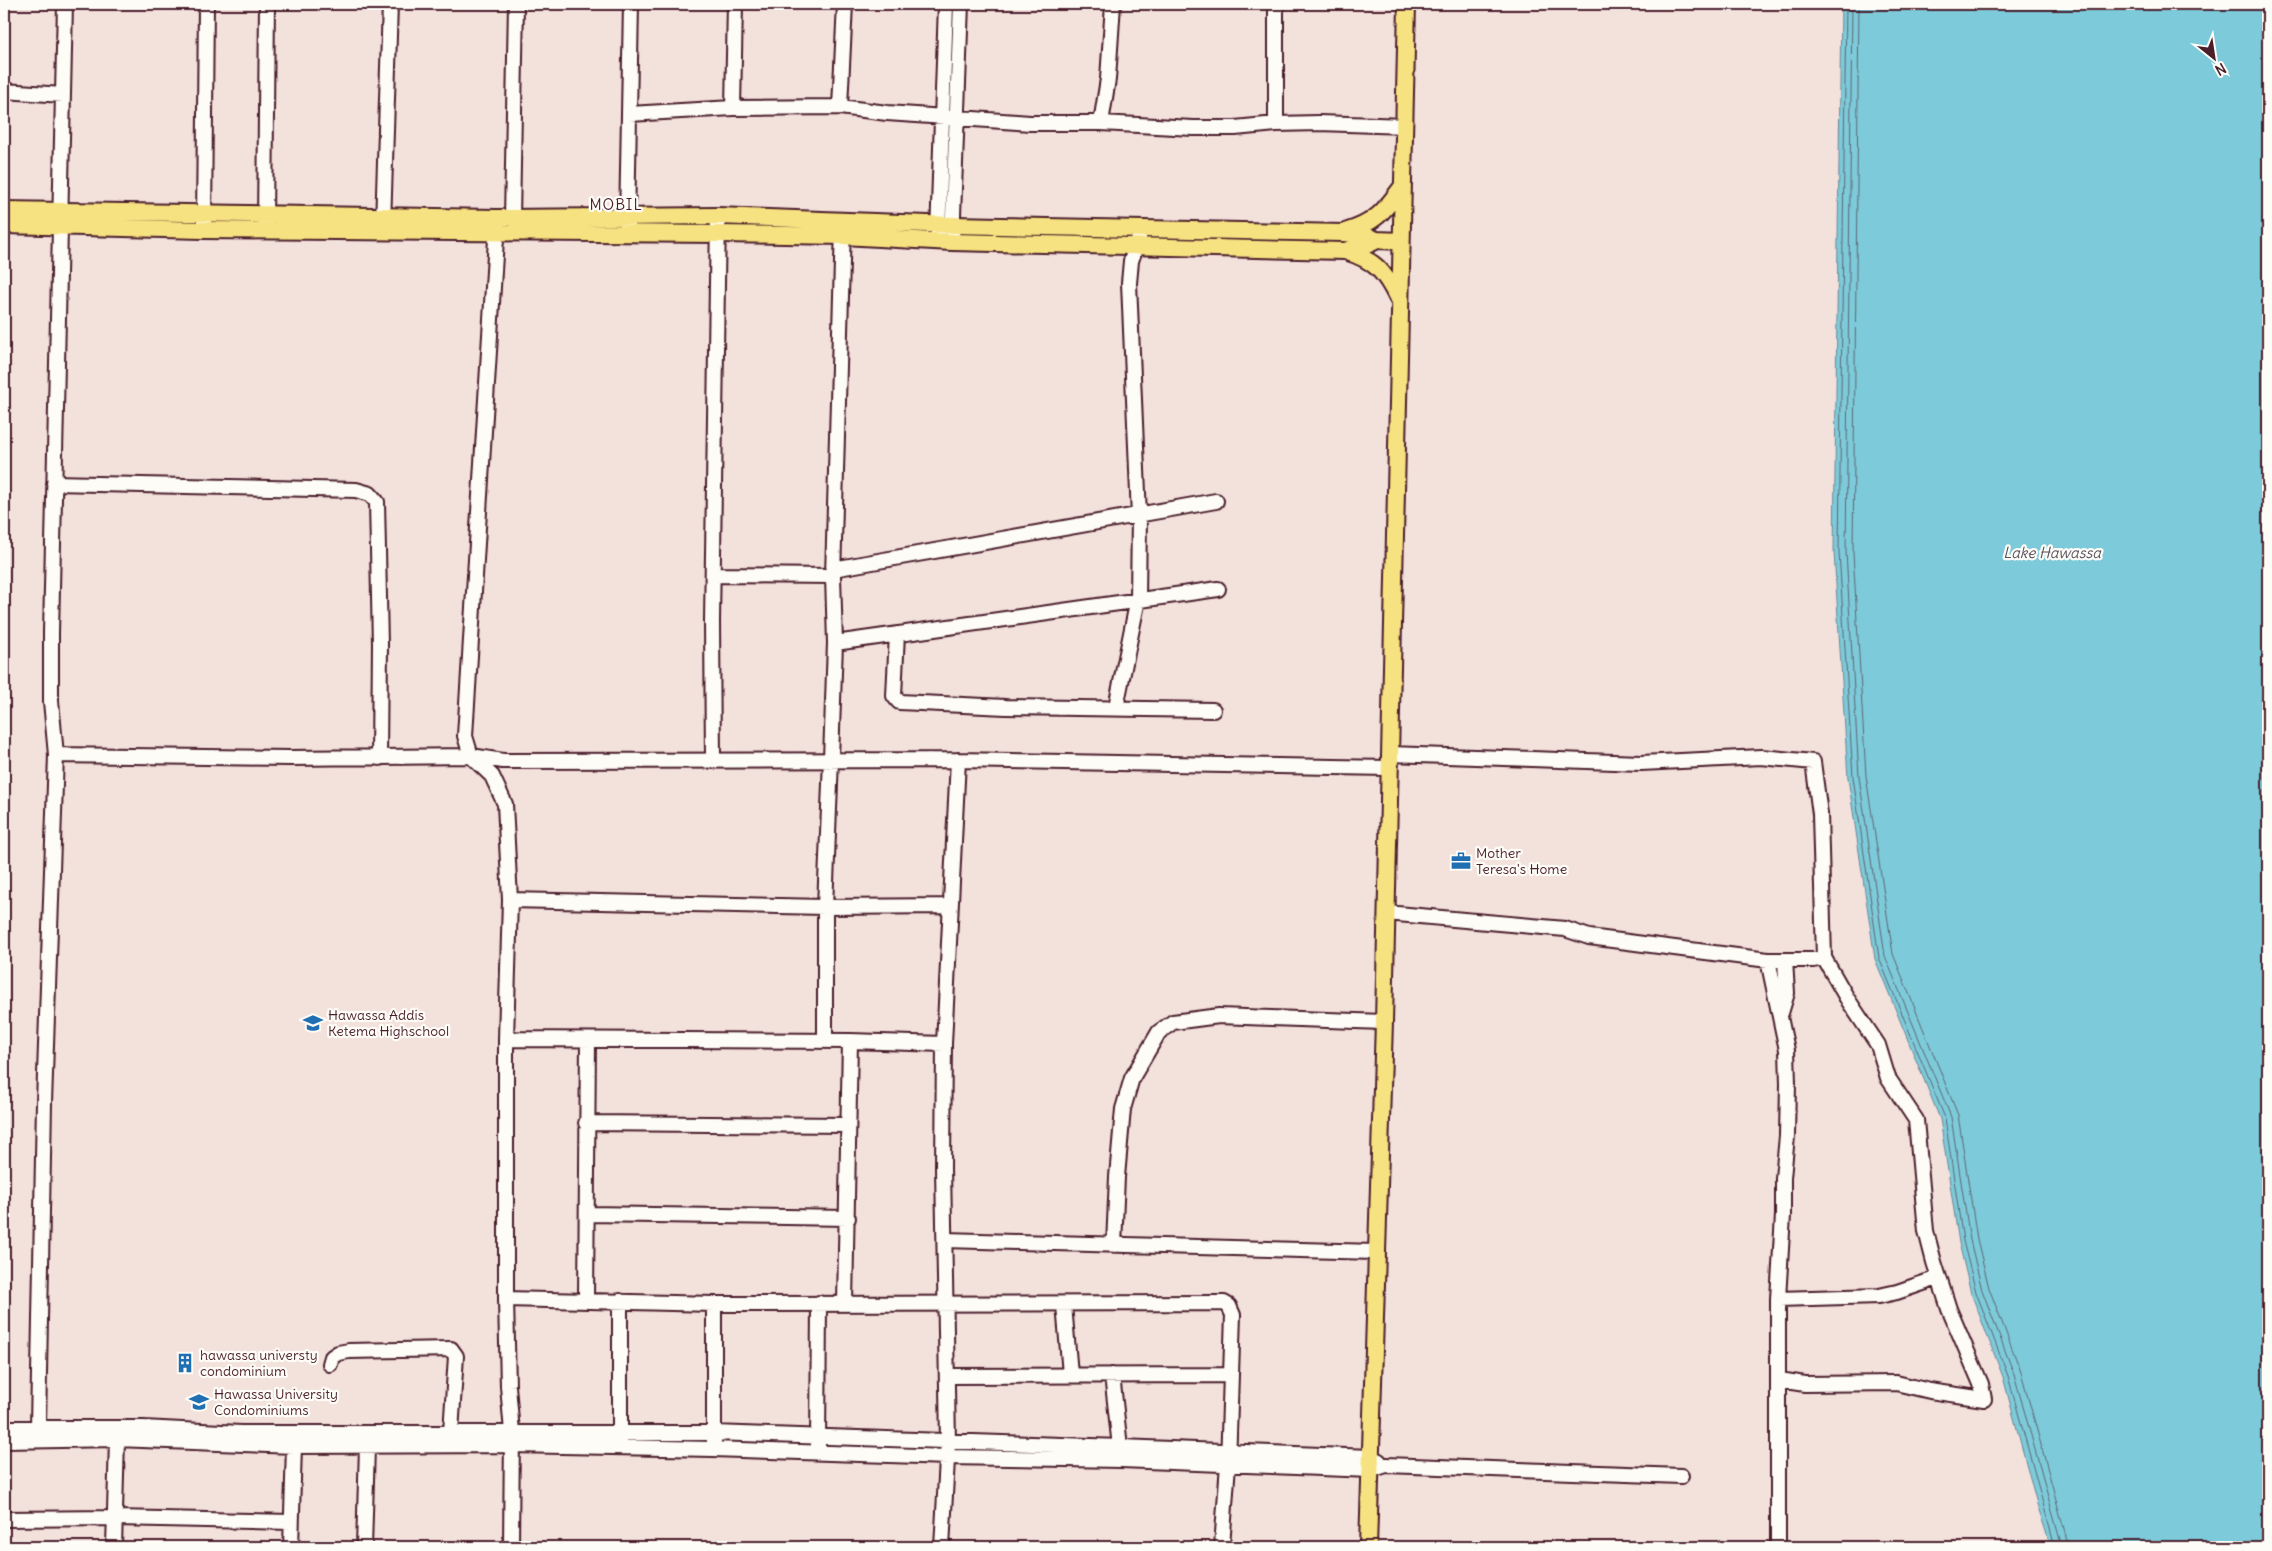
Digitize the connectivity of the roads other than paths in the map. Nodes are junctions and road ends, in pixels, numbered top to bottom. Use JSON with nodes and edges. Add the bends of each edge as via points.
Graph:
{"nodes":[{"id":1,"x":65,"y":4,"type":"edge"},
{"id":2,"x":206,"y":4,"type":"edge"},
{"id":3,"x":267,"y":4,"type":"edge"},
{"id":4,"x":390,"y":4,"type":"edge"},
{"id":5,"x":516,"y":4,"type":"edge"},
{"id":6,"x":631,"y":4,"type":"edge"},
{"id":7,"x":735,"y":4,"type":"edge"},
{"id":8,"x":844,"y":4,"type":"edge"},
{"id":9,"x":946,"y":4,"type":"edge"},
{"id":10,"x":960,"y":4,"type":"edge"},
{"id":11,"x":1112,"y":4,"type":"edge"},
{"id":12,"x":1276,"y":4,"type":"edge"},
{"id":13,"x":1407,"y":4,"type":"edge"},
{"id":14,"x":4,"y":91,"type":"edge"},
{"id":15,"x":63,"y":95,"type":"junction"},
{"id":16,"x":840,"y":107,"type":"junction"},
{"id":17,"x":734,"y":108,"type":"junction"},
{"id":18,"x":629,"y":114,"type":"junction"},
{"id":19,"x":943,"y":116,"type":"junction"},
{"id":20,"x":957,"y":117,"type":"junction"},
{"id":21,"x":1102,"y":123,"type":"junction"},
{"id":22,"x":1276,"y":124,"type":"junction"},
{"id":23,"x":1405,"y":126,"type":"junction"},
{"id":24,"x":1402,"y":187,"type":"junction"},
{"id":25,"x":4,"y":210,"type":"edge"},
{"id":26,"x":627,"y":216,"type":"junction"},
{"id":27,"x":718,"y":216,"type":"junction"},
{"id":28,"x":60,"y":219,"type":"junction"},
{"id":29,"x":204,"y":222,"type":"junction"},
{"id":30,"x":265,"y":222,"type":"junction"},
{"id":31,"x":502,"y":223,"type":"junction"},
{"id":32,"x":383,"y":224,"type":"junction"},
{"id":33,"x":4,"y":225,"type":"edge"},
{"id":34,"x":946,"y":225,"type":"junction"},
{"id":35,"x":843,"y":228,"type":"junction"},
{"id":36,"x":1140,"y":228,"type":"junction"},
{"id":37,"x":1301,"y":232,"type":"junction"},
{"id":38,"x":1344,"y":233,"type":"junction"},
{"id":39,"x":626,"y":234,"type":"junction"},
{"id":40,"x":718,"y":234,"type":"junction"},
{"id":41,"x":1377,"y":240,"type":"junction"},
{"id":42,"x":1401,"y":241,"type":"junction"},
{"id":43,"x":945,"y":242,"type":"junction"},
{"id":44,"x":1138,"y":245,"type":"junction"},
{"id":45,"x":1301,"y":250,"type":"junction"},
{"id":46,"x":1346,"y":251,"type":"junction"},
{"id":47,"x":1399,"y":302,"type":"junction"},
{"id":48,"x":54,"y":483,"type":"junction"},
{"id":49,"x":1216,"y":501,"type":"dead end"},
{"id":50,"x":1139,"y":516,"type":"junction"},
{"id":51,"x":833,"y":572,"type":"junction"},
{"id":52,"x":714,"y":575,"type":"junction"},
{"id":53,"x":1218,"y":589,"type":"dead end"},
{"id":54,"x":1138,"y":599,"type":"junction"},
{"id":55,"x":897,"y":634,"type":"junction"},
{"id":56,"x":835,"y":642,"type":"junction"},
{"id":57,"x":1116,"y":707,"type":"junction"},
{"id":58,"x":1213,"y":710,"type":"dead end"},
{"id":59,"x":56,"y":755,"type":"junction"},
{"id":60,"x":470,"y":756,"type":"junction"},
{"id":61,"x":379,"y":758,"type":"junction"},
{"id":62,"x":832,"y":759,"type":"junction"},
{"id":63,"x":713,"y":760,"type":"junction"},
{"id":64,"x":958,"y":760,"type":"junction"},
{"id":65,"x":1389,"y":761,"type":"junction"},
{"id":66,"x":510,"y":900,"type":"junction"},
{"id":67,"x":950,"y":906,"type":"junction"},
{"id":68,"x":824,"y":907,"type":"junction"},
{"id":69,"x":1386,"y":913,"type":"junction"},
{"id":70,"x":1824,"y":958,"type":"junction"},
{"id":71,"x":1768,"y":960,"type":"junction"},
{"id":72,"x":1785,"y":960,"type":"junction"},
{"id":73,"x":1780,"y":1014,"type":"junction"},
{"id":74,"x":1384,"y":1022,"type":"junction"},
{"id":75,"x":506,"y":1039,"type":"junction"},
{"id":76,"x":588,"y":1041,"type":"junction"},
{"id":77,"x":825,"y":1041,"type":"junction"},
{"id":78,"x":850,"y":1041,"type":"junction"},
{"id":79,"x":944,"y":1044,"type":"junction"},
{"id":80,"x":586,"y":1123,"type":"junction"},
{"id":81,"x":848,"y":1125,"type":"junction"},
{"id":82,"x":588,"y":1214,"type":"junction"},
{"id":83,"x":848,"y":1218,"type":"junction"},
{"id":84,"x":945,"y":1240,"type":"junction"},
{"id":85,"x":1114,"y":1245,"type":"junction"},
{"id":86,"x":1376,"y":1252,"type":"junction"},
{"id":87,"x":1938,"y":1278,"type":"junction"},
{"id":88,"x":506,"y":1299,"type":"junction"},
{"id":89,"x":1778,"y":1299,"type":"junction"},
{"id":90,"x":586,"y":1300,"type":"junction"},
{"id":91,"x":620,"y":1301,"type":"junction"},
{"id":92,"x":819,"y":1303,"type":"junction"},
{"id":93,"x":845,"y":1303,"type":"junction"},
{"id":94,"x":714,"y":1304,"type":"junction"},
{"id":95,"x":946,"y":1304,"type":"junction"},
{"id":96,"x":1064,"y":1305,"type":"junction"},
{"id":97,"x":330,"y":1364,"type":"dead end"},
{"id":98,"x":1070,"y":1374,"type":"junction"},
{"id":99,"x":1112,"y":1375,"type":"junction"},
{"id":100,"x":1231,"y":1375,"type":"junction"},
{"id":101,"x":947,"y":1376,"type":"junction"},
{"id":102,"x":1779,"y":1380,"type":"junction"},
{"id":103,"x":38,"y":1427,"type":"junction"},
{"id":104,"x":4,"y":1428,"type":"edge"},
{"id":105,"x":451,"y":1432,"type":"junction"},
{"id":106,"x":714,"y":1434,"type":"junction"},
{"id":107,"x":819,"y":1437,"type":"junction"},
{"id":108,"x":116,"y":1439,"type":"junction"},
{"id":109,"x":512,"y":1439,"type":"junction"},
{"id":110,"x":4,"y":1441,"type":"edge"},
{"id":111,"x":620,"y":1441,"type":"junction"},
{"id":112,"x":948,"y":1442,"type":"junction"},
{"id":113,"x":294,"y":1446,"type":"junction"},
{"id":114,"x":367,"y":1447,"type":"junction"},
{"id":115,"x":713,"y":1449,"type":"junction"},
{"id":116,"x":818,"y":1452,"type":"junction"},
{"id":117,"x":1121,"y":1453,"type":"junction"},
{"id":118,"x":948,"y":1457,"type":"junction"},
{"id":119,"x":1229,"y":1458,"type":"junction"},
{"id":120,"x":1376,"y":1464,"type":"junction"},
{"id":121,"x":1681,"y":1476,"type":"dead end"},
{"id":122,"x":116,"y":1518,"type":"junction"},
{"id":123,"x":4,"y":1519,"type":"edge"},
{"id":124,"x":291,"y":1522,"type":"junction"},
{"id":125,"x":114,"y":1547,"type":"edge"},
{"id":126,"x":291,"y":1547,"type":"edge"},
{"id":127,"x":364,"y":1547,"type":"edge"},
{"id":128,"x":510,"y":1547,"type":"edge"},
{"id":129,"x":942,"y":1547,"type":"edge"},
{"id":130,"x":1222,"y":1547,"type":"edge"},
{"id":131,"x":1368,"y":1547,"type":"edge"},
{"id":132,"x":1778,"y":1547,"type":"edge"}],
"edges":[{"from":1,"to":15,"type":"street"},
{"from":2,"to":29,"type":"street"},
{"from":3,"to":30,"type":"street"},
{"from":4,"to":32,"type":"street"},
{"from":5,"to":31,"type":"street"},
{"from":6,"to":18,"type":"street"},
{"from":7,"to":17,"type":"street"},
{"from":8,"to":16,"type":"street"},
{"from":9,"to":19,"type":"street"},
{"from":10,"to":20,"type":"street"},
{"from":11,"to":21,"type":"street"},
{"from":12,"to":22,"type":"street"},
{"from":13,"to":23,"type":"main road"},
{"from":14,"to":15,"type":"street"},
{"from":15,"to":28,"type":"street"},
{"from":16,"to":17,"type":"street"},
{"from":16,"to":19,"type":"street"},
{"from":17,"to":18,"type":"street"},
{"from":18,"to":26,"type":"street"},
{"from":19,"to":20,"type":"street"},
{"from":19,"to":34,"type":"street"},
{"from":20,"to":21,"type":"street"},
{"from":20,"to":34,"type":"street"},
{"from":21,"to":22,"type":"street","via":[[1193,128]]},
{"from":22,"to":23,"type":"street"},
{"from":23,"to":24,"type":"main road"},
{"from":24,"to":38,"type":"main road","via":[[1377,218]]},
{"from":24,"to":42,"type":"main road"},
{"from":25,"to":28,"type":"main road"},
{"from":26,"to":27,"type":"main road"},
{"from":26,"to":31,"type":"main road"},
{"from":26,"to":39,"type":"street"},
{"from":27,"to":35,"type":"main road"},
{"from":27,"to":40,"type":"street"},
{"from":28,"to":29,"type":"main road"},
{"from":28,"to":33,"type":"main road"},
{"from":28,"to":48,"type":"street"},
{"from":29,"to":30,"type":"main road"},
{"from":30,"to":32,"type":"main road"},
{"from":31,"to":32,"type":"main road"},
{"from":31,"to":39,"type":"main road"},
{"from":31,"to":60,"type":"street","via":[[465,736]]},
{"from":34,"to":35,"type":"main road"},
{"from":34,"to":36,"type":"main road"},
{"from":34,"to":43,"type":"street"},
{"from":35,"to":40,"type":"main road"},
{"from":35,"to":43,"type":"main road"},
{"from":35,"to":51,"type":"street"},
{"from":36,"to":37,"type":"main road"},
{"from":36,"to":44,"type":"street"},
{"from":37,"to":38,"type":"main road"},
{"from":37,"to":45,"type":"main road"},
{"from":38,"to":41,"type":"main road"},
{"from":39,"to":40,"type":"main road"},
{"from":40,"to":52,"type":"street"},
{"from":41,"to":42,"type":"main road"},
{"from":41,"to":46,"type":"main road"},
{"from":42,"to":47,"type":"main road"},
{"from":43,"to":44,"type":"main road"},
{"from":44,"to":45,"type":"main road"},
{"from":44,"to":50,"type":"street","via":[[1131,261],[1129,283]]},
{"from":45,"to":46,"type":"main road"},
{"from":46,"to":47,"type":"main road","via":[[1368,259],[1379,268]]},
{"from":47,"to":65,"type":"main road"},
{"from":48,"to":59,"type":"street","via":[[50,701]]},
{"from":48,"to":61,"type":"street","via":[[356,490],[370,494],[377,502]]},
{"from":49,"to":50,"type":"street"},
{"from":50,"to":51,"type":"street"},
{"from":50,"to":54,"type":"street"},
{"from":51,"to":52,"type":"street"},
{"from":51,"to":56,"type":"street"},
{"from":52,"to":63,"type":"street"},
{"from":53,"to":54,"type":"street"},
{"from":54,"to":55,"type":"street"},
{"from":54,"to":57,"type":"street"},
{"from":55,"to":56,"type":"street"},
{"from":55,"to":57,"type":"street","via":[[894,696],[899,702],[1006,707]]},
{"from":56,"to":62,"type":"street"},
{"from":57,"to":58,"type":"street"},
{"from":59,"to":61,"type":"street"},
{"from":59,"to":103,"type":"street","via":[[44,1093]]},
{"from":60,"to":61,"type":"street"},
{"from":60,"to":63,"type":"street","via":[[503,761]]},
{"from":60,"to":66,"type":"street","via":[[492,776],[505,804]]},
{"from":62,"to":63,"type":"street"},
{"from":62,"to":64,"type":"street"},
{"from":62,"to":68,"type":"street"},
{"from":64,"to":65,"type":"street"},
{"from":64,"to":67,"type":"street"},
{"from":65,"to":69,"type":"main road"},
{"from":65,"to":70,"type":"street","via":[[1641,763],[1761,757],[1813,762],[1820,814]]},
{"from":66,"to":68,"type":"street"},
{"from":66,"to":75,"type":"street"},
{"from":67,"to":68,"type":"street"},
{"from":67,"to":79,"type":"street"},
{"from":68,"to":77,"type":"street"},
{"from":69,"to":71,"type":"street","via":[[1565,929],[1590,937]]},
{"from":69,"to":74,"type":"main road"},
{"from":70,"to":72,"type":"street"},
{"from":70,"to":87,"type":"street","via":[[1876,1040],[1888,1078],[1916,1120],[1926,1231]]},
{"from":71,"to":72,"type":"street"},
{"from":71,"to":73,"type":"street"},
{"from":72,"to":73,"type":"street","via":[[1787,993]]},
{"from":73,"to":89,"type":"street","via":[[1787,1050],[1788,1093]]},
{"from":74,"to":85,"type":"street","via":[[1219,1016],[1173,1022],[1159,1032],[1132,1078],[1123,1109]]},
{"from":74,"to":86,"type":"main road"},
{"from":75,"to":76,"type":"street"},
{"from":75,"to":88,"type":"street"},
{"from":76,"to":77,"type":"street"},
{"from":76,"to":80,"type":"street"},
{"from":77,"to":78,"type":"street"},
{"from":78,"to":79,"type":"street"},
{"from":78,"to":81,"type":"street"},
{"from":79,"to":84,"type":"street"},
{"from":80,"to":81,"type":"street"},
{"from":80,"to":82,"type":"street"},
{"from":81,"to":83,"type":"street"},
{"from":82,"to":83,"type":"street"},
{"from":82,"to":90,"type":"street"},
{"from":83,"to":93,"type":"street"},
{"from":84,"to":85,"type":"street"},
{"from":84,"to":95,"type":"street"},
{"from":85,"to":86,"type":"street"},
{"from":86,"to":120,"type":"main road"},
{"from":87,"to":89,"type":"street","via":[[1879,1296]]},
{"from":87,"to":102,"type":"street","via":[[1981,1384],[1984,1399],[1896,1383],[1805,1384]]},
{"from":88,"to":90,"type":"street"},
{"from":88,"to":109,"type":"street"},
{"from":89,"to":102,"type":"street"},
{"from":90,"to":91,"type":"street"},
{"from":91,"to":94,"type":"street"},
{"from":91,"to":111,"type":"street"},
{"from":92,"to":93,"type":"street"},
{"from":92,"to":94,"type":"street"},
{"from":92,"to":107,"type":"street"},
{"from":93,"to":95,"type":"street"},
{"from":94,"to":106,"type":"street"},
{"from":95,"to":96,"type":"street"},
{"from":95,"to":101,"type":"street"},
{"from":96,"to":98,"type":"street"},
{"from":96,"to":100,"type":"street","via":[[1224,1303],[1233,1315]]},
{"from":97,"to":105,"type":"street","via":[[332,1357],[348,1350],[451,1349],[456,1356]]},
{"from":98,"to":99,"type":"street"},
{"from":98,"to":101,"type":"street"},
{"from":99,"to":100,"type":"street"},
{"from":99,"to":117,"type":"street"},
{"from":100,"to":119,"type":"street"},
{"from":101,"to":112,"type":"street"},
{"from":102,"to":132,"type":"street"},
{"from":103,"to":104,"type":"street"},
{"from":103,"to":105,"type":"street","via":[[241,1433]]},
{"from":105,"to":109,"type":"street"},
{"from":106,"to":107,"type":"street"},
{"from":106,"to":111,"type":"street"},
{"from":106,"to":115,"type":"street"},
{"from":107,"to":112,"type":"street"},
{"from":107,"to":116,"type":"street"},
{"from":108,"to":110,"type":"street"},
{"from":108,"to":113,"type":"street"},
{"from":108,"to":122,"type":"street"},
{"from":109,"to":111,"type":"street"},
{"from":109,"to":114,"type":"street"},
{"from":109,"to":128,"type":"street"},
{"from":111,"to":115,"type":"street"},
{"from":112,"to":117,"type":"street"},
{"from":112,"to":118,"type":"street"},
{"from":113,"to":114,"type":"street"},
{"from":113,"to":124,"type":"street"},
{"from":114,"to":127,"type":"street"},
{"from":115,"to":116,"type":"street"},
{"from":116,"to":118,"type":"street"},
{"from":117,"to":118,"type":"street"},
{"from":117,"to":119,"type":"street"},
{"from":118,"to":129,"type":"street"},
{"from":119,"to":120,"type":"street"},
{"from":119,"to":130,"type":"street"},
{"from":120,"to":121,"type":"street"},
{"from":120,"to":131,"type":"main road"},
{"from":122,"to":123,"type":"street"},
{"from":122,"to":124,"type":"street"},
{"from":122,"to":125,"type":"street"},
{"from":124,"to":126,"type":"street"}]}
